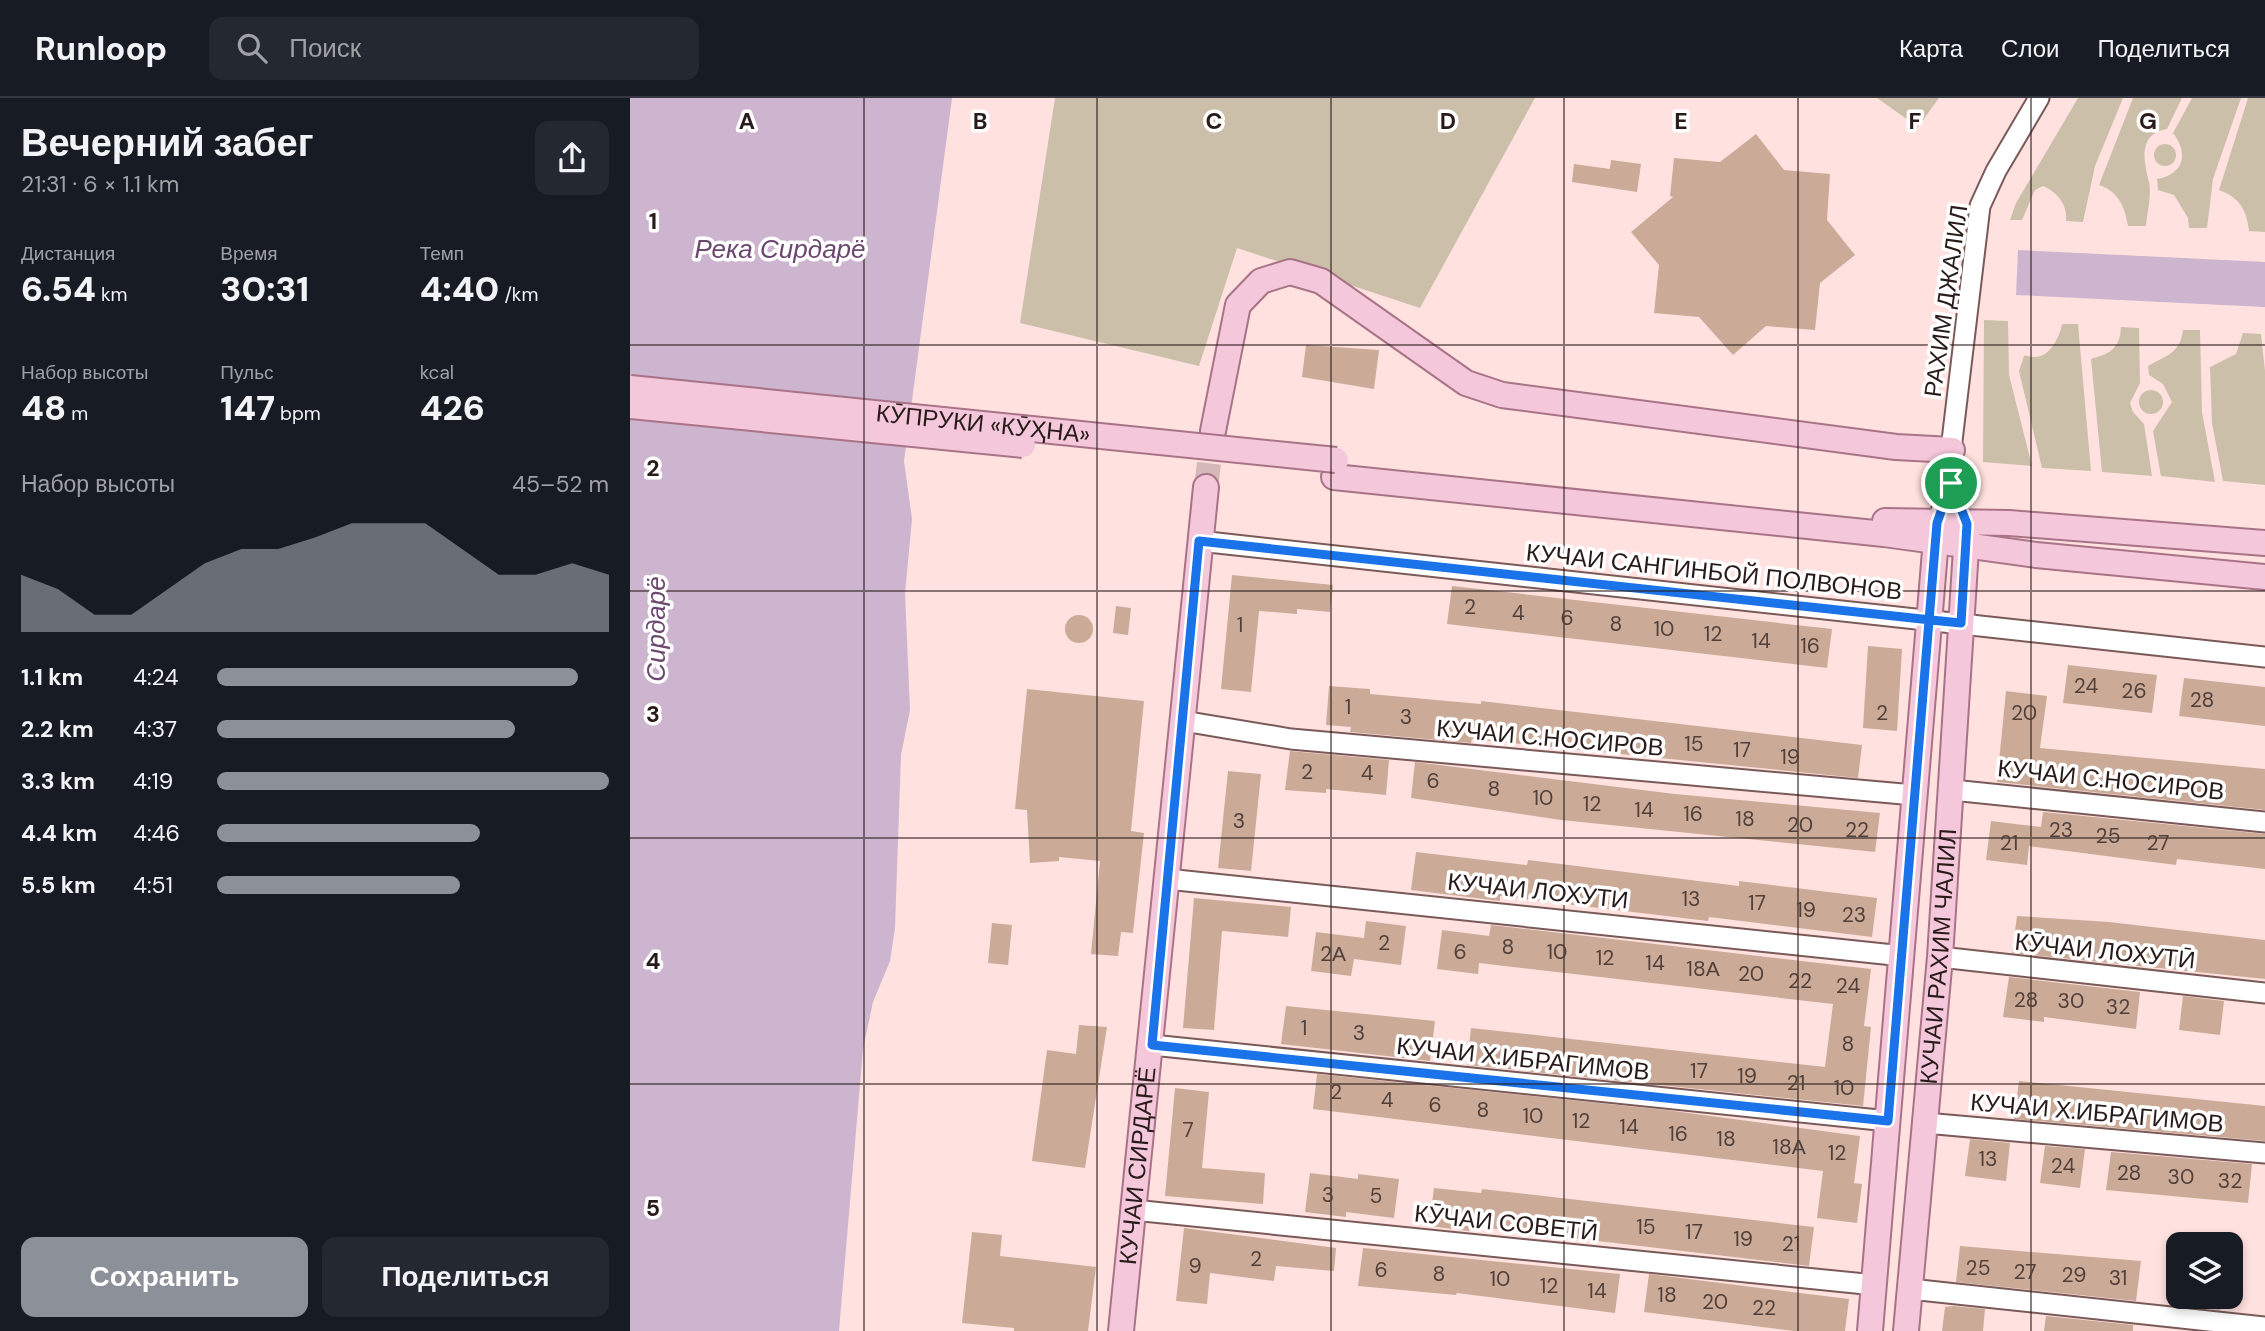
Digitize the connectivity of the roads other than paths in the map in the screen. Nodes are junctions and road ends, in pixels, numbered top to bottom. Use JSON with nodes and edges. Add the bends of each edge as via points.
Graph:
{"nodes":[{"id":1,"x":2039,"y":98,"type":"edge"},
{"id":2,"x":630,"y":388,"type":"edge"},
{"id":3,"x":630,"y":406,"type":"edge"},
{"id":4,"x":1213,"y":431,"type":"tunnel mouth"},
{"id":5,"x":1952,"y":450,"type":"junction"},
{"id":6,"x":1335,"y":468,"type":"junction"},
{"id":7,"x":1951,"y":483,"type":"junction"},
{"id":8,"x":1206,"y":487,"type":"tunnel mouth"},
{"id":9,"x":1937,"y":533,"type":"junction"},
{"id":10,"x":1967,"y":535,"type":"junction"},
{"id":11,"x":1199,"y":541,"type":"junction"},
{"id":12,"x":2265,"y":543,"type":"edge"},
{"id":13,"x":2265,"y":577,"type":"edge"},
{"id":14,"x":1931,"y":620,"type":"junction"},
{"id":15,"x":1961,"y":623,"type":"junction"},
{"id":16,"x":2265,"y":657,"type":"edge"},
{"id":17,"x":1183,"y":721,"type":"junction"},
{"id":18,"x":1952,"y":790,"type":"junction"},
{"id":19,"x":1914,"y":795,"type":"junction"},
{"id":20,"x":2265,"y":822,"type":"edge"},
{"id":21,"x":1167,"y":879,"type":"junction"},
{"id":22,"x":1903,"y":956,"type":"junction"},
{"id":23,"x":1940,"y":957,"type":"junction"},
{"id":24,"x":2265,"y":993,"type":"edge"},
{"id":25,"x":1152,"y":1045,"type":"junction"},
{"id":26,"x":1888,"y":1121,"type":"junction"},
{"id":27,"x":1925,"y":1123,"type":"junction"},
{"id":28,"x":2265,"y":1153,"type":"edge"},
{"id":29,"x":1133,"y":1210,"type":"junction"},
{"id":30,"x":1875,"y":1285,"type":"junction"},
{"id":31,"x":1910,"y":1289,"type":"junction"},
{"id":32,"x":2265,"y":1327,"type":"edge"},
{"id":33,"x":1121,"y":1331,"type":"edge"},
{"id":34,"x":1870,"y":1331,"type":"edge"},
{"id":35,"x":1906,"y":1331,"type":"edge"}],
"edges":[{"from":1,"to":5,"type":"street","name":"РАХИМ ДЖАЛИЛ","via":[[1980,206]]},
{"from":2,"to":6,"type":"main road","name":"КӮПРУКИ «КӮҲНА»","bridge":true},
{"from":3,"to":6,"type":"main road","name":"КӮПРУКИ «КӮҲНА»","bridge":true},
{"from":4,"to":5,"type":"main road","via":[[1238,305],[1261,281],[1290,272],[1321,281],[1466,383],[1502,395],[1896,447]]},
{"from":5,"to":7,"type":"street","name":"РАХИМ ДЖАЛИЛ"},
{"from":6,"to":9,"type":"main road","via":[[1874,520]]},
{"from":7,"to":9,"type":"street"},
{"from":7,"to":10,"type":"street"},
{"from":8,"to":11,"type":"main road","name":"КУЧАИ СИРДАРЁ"},
{"from":9,"to":10,"type":"main road"},
{"from":9,"to":14,"type":"main road","name":"КУЧАИ РАХИМ ЧАЛИЛ"},
{"from":10,"to":12,"type":"main road","via":[[2009,523]]},
{"from":10,"to":13,"type":"main road"},
{"from":10,"to":15,"type":"main road","name":"КУЧАИ РАХИМ ЧАЛИЛ"},
{"from":11,"to":14,"type":"street","name":"КУЧАИ САНГИНБОЙ ПОЛВОНОВ"},
{"from":11,"to":17,"type":"main road","name":"КУЧАИ СИРДАРЁ"},
{"from":14,"to":15,"type":"street","name":"КУЧАИ САНГИНБОЙ ПОЛВОНОВ"},
{"from":14,"to":19,"type":"main road","name":"КУЧАИ РАХИМ ЧАЛИЛ"},
{"from":15,"to":16,"type":"street","name":"КУЧАИ САНГИНБОЙ ПОЛВОНОВ"},
{"from":15,"to":18,"type":"main road","name":"КУЧАИ РАХИМ ЧАЛИЛ"},
{"from":17,"to":19,"type":"street","name":"КУЧАИ С.НОСИРОВ","via":[[1291,739]]},
{"from":17,"to":21,"type":"main road","name":"КУЧАИ СИРДАРЁ"},
{"from":18,"to":20,"type":"street","name":"КУЧАИ С.НОСИРОВ"},
{"from":18,"to":23,"type":"main road","name":"КУЧАИ РАХИМ ЧАЛИЛ"},
{"from":19,"to":22,"type":"main road","name":"КУЧАИ РАХИМ ЧАЛИЛ"},
{"from":21,"to":22,"type":"street","name":"КУЧАИ ЛОХУТИ"},
{"from":21,"to":25,"type":"main road","name":"КУЧАИ СИРДАРЁ"},
{"from":22,"to":26,"type":"main road","name":"КУЧАИ РАХИМ ЧАЛИЛ"},
{"from":23,"to":24,"type":"street","name":"КӮЧАИ ЛОХУТӢ"},
{"from":23,"to":27,"type":"main road","name":"КУЧАИ РАХИМ ЧАЛИЛ"},
{"from":25,"to":26,"type":"street","name":"КУЧАИ Х.ИБРАГИМОВ"},
{"from":25,"to":29,"type":"main road","name":"КУЧАИ СИРДАРЁ"},
{"from":26,"to":30,"type":"main road","name":"КУЧАИ РАХИМ ЧАЛИЛ"},
{"from":27,"to":28,"type":"street","name":"КУЧАИ Х.ИБРАГИМОВ"},
{"from":27,"to":31,"type":"main road","name":"КУЧАИ РАХИМ ЧАЛИЛ"},
{"from":29,"to":30,"type":"street","name":"КӮЧАИ СОВЕТӢ"},
{"from":29,"to":33,"type":"main road","name":"КУЧАИ СИРДАРЁ"},
{"from":30,"to":34,"type":"main road","name":"КУЧАИ РАХИМ ЧАЛИЛ"},
{"from":31,"to":32,"type":"street"},
{"from":31,"to":35,"type":"main road","name":"КУЧАИ РАХИМ ЧАЛИЛ"}]}
